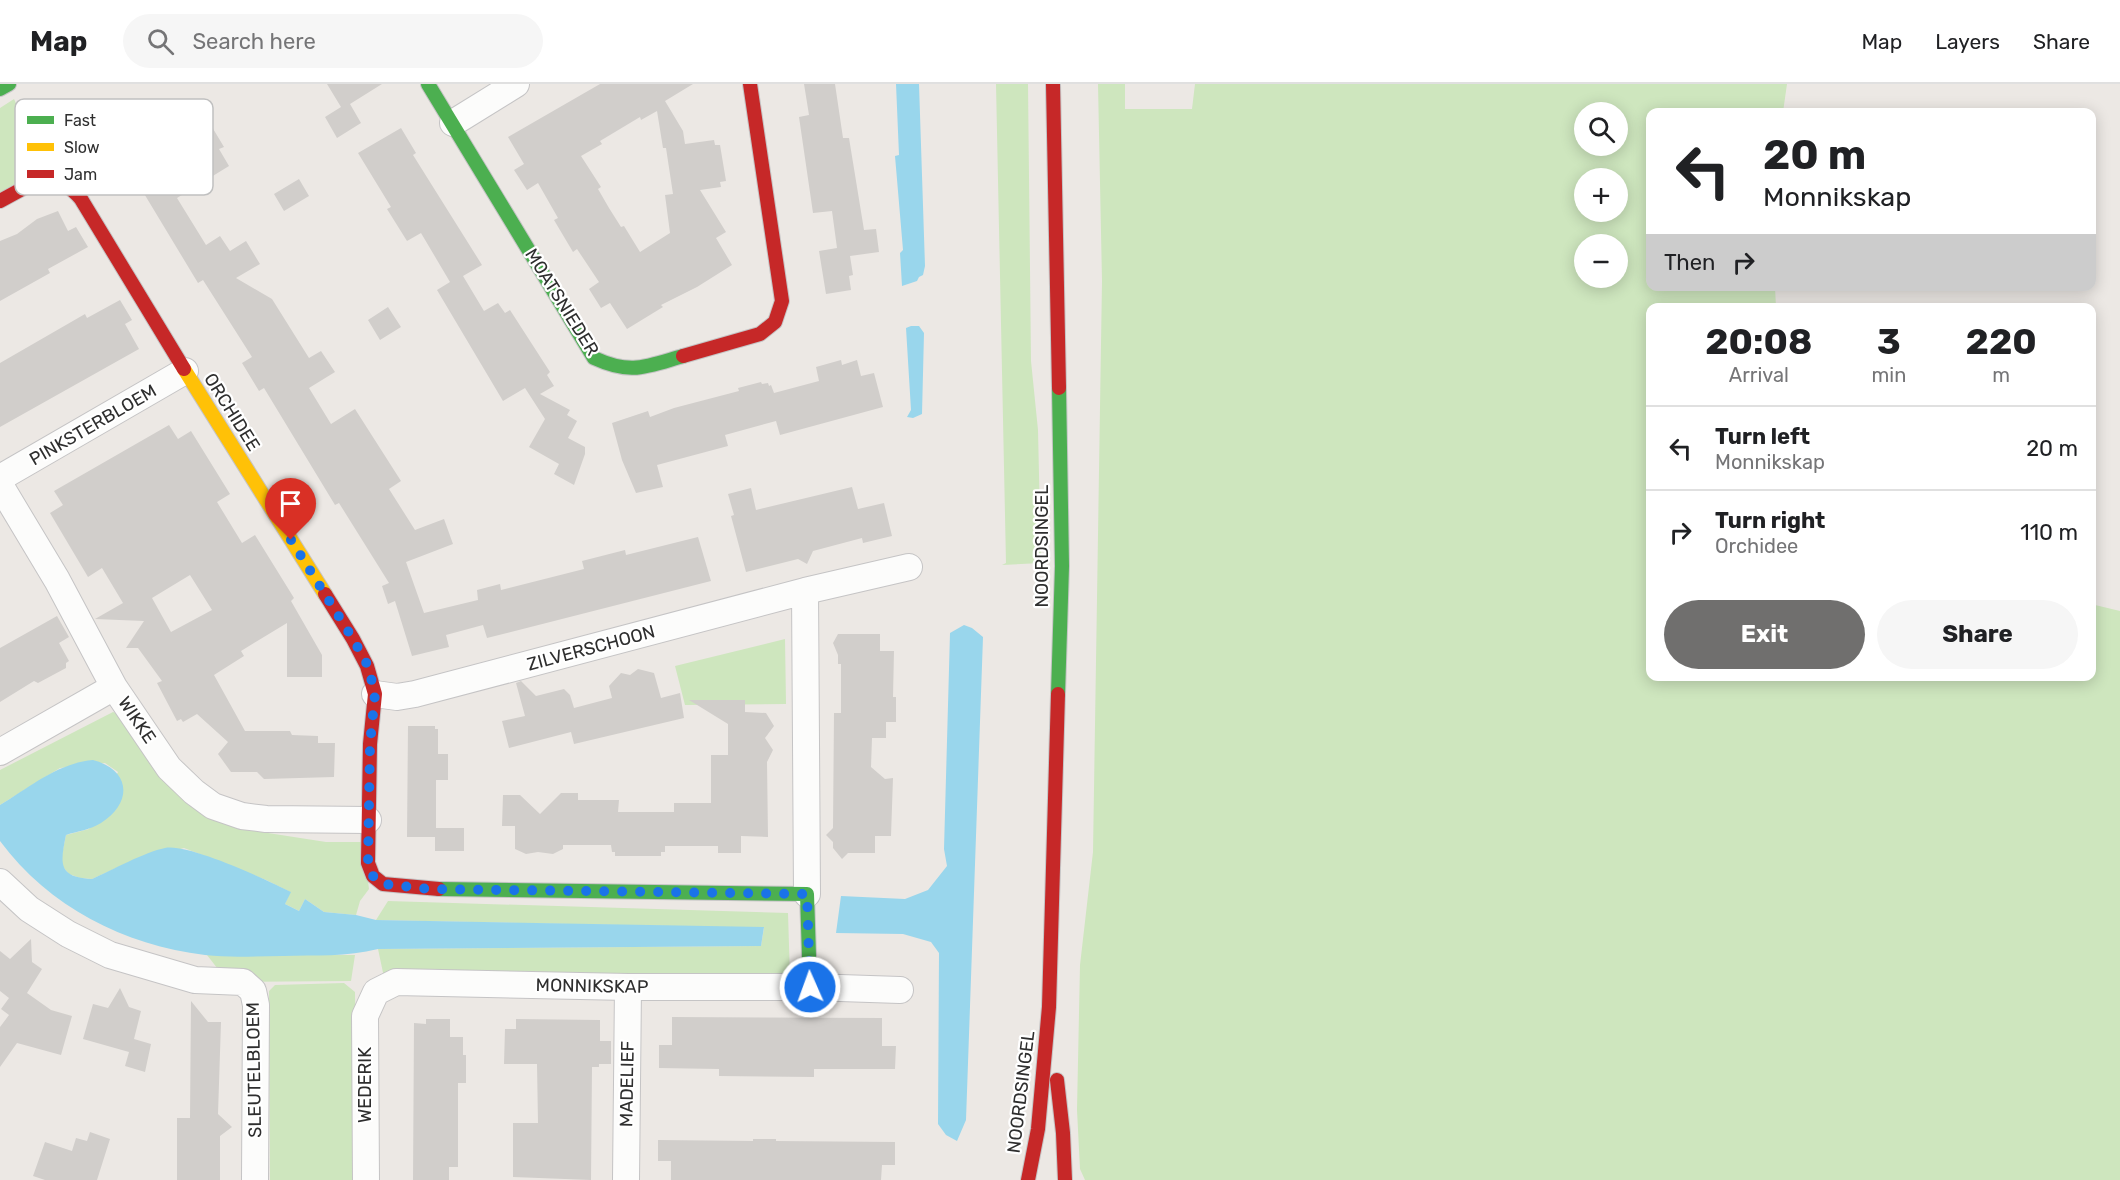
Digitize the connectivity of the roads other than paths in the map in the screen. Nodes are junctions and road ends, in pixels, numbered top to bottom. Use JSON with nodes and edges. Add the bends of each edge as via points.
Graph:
{"nodes":[{"id":1,"x":9,"y":84,"type":"edge"},
{"id":2,"x":428,"y":84,"type":"edge"},
{"id":3,"x":516,"y":84,"type":"edge"},
{"id":4,"x":750,"y":84,"type":"edge"},
{"id":5,"x":1053,"y":84,"type":"edge"},
{"id":6,"x":0,"y":89,"type":"edge"},
{"id":7,"x":453,"y":123,"type":"junction"},
{"id":8,"x":15,"y":193,"type":"edge"},
{"id":9,"x":78,"y":195,"type":"edge"},
{"id":10,"x":0,"y":201,"type":"edge"},
{"id":11,"x":185,"y":371,"type":"junction"},
{"id":12,"x":0,"y":478,"type":"edge"},
{"id":13,"x":0,"y":485,"type":"edge"},
{"id":14,"x":909,"y":567,"type":"dead end"},
{"id":15,"x":805,"y":591,"type":"junction"},
{"id":16,"x":114,"y":687,"type":"junction"},
{"id":17,"x":375,"y":694,"type":"junction"},
{"id":18,"x":0,"y":752,"type":"edge"},
{"id":19,"x":368,"y":820,"type":"junction"},
{"id":20,"x":0,"y":882,"type":"edge"},
{"id":21,"x":807,"y":894,"type":"junction"},
{"id":22,"x":628,"y":987,"type":"junction"},
{"id":23,"x":810,"y":987,"type":"junction"},
{"id":24,"x":900,"y":990,"type":"dead end"},
{"id":25,"x":376,"y":992,"type":"joint"},
{"id":26,"x":1049,"y":1007,"type":"junction"},
{"id":27,"x":255,"y":1180,"type":"edge"},
{"id":28,"x":366,"y":1180,"type":"edge"},
{"id":29,"x":626,"y":1180,"type":"edge"},
{"id":30,"x":1028,"y":1180,"type":"edge"},
{"id":31,"x":1065,"y":1180,"type":"edge"}],
"edges":[{"from":1,"to":6,"type":"street"},
{"from":2,"to":7,"type":"street","name":"MOATSNIEDER"},
{"from":3,"to":7,"type":"street"},
{"from":4,"to":7,"type":"street","name":"MOATSNIEDER","via":[[782,301],[776,322],[759,334],[639,369],[614,367],[594,358]]},
{"from":5,"to":26,"type":"street","name":"NOORDSINGEL","via":[[1062,566]]},
{"from":8,"to":10,"type":"street","name":"ORCHIDEE"},
{"from":9,"to":11,"type":"street","name":"ORCHIDEE"},
{"from":11,"to":12,"type":"street","name":"PINKSTERBLOEM"},
{"from":11,"to":17,"type":"street","name":"ORCHIDEE","via":[[353,639],[368,666]]},
{"from":13,"to":16,"type":"street","name":"WIKKE"},
{"from":14,"to":15,"type":"street","name":"ZILVERSCHOON"},
{"from":15,"to":17,"type":"street","name":"ZILVERSCHOON","via":[[416,694]]},
{"from":15,"to":21,"type":"street"},
{"from":16,"to":18,"type":"street"},
{"from":16,"to":19,"type":"street","name":"WIKKE","via":[[169,768],[213,806],[266,819]]},
{"from":17,"to":19,"type":"street","name":"ORCHIDEE"},
{"from":19,"to":21,"type":"street","name":"ORCHIDEE","via":[[368,863],[373,876],[383,884],[428,889]]},
{"from":20,"to":27,"type":"street","name":"SLEUTELBLOEM","via":[[29,909],[110,955],[195,980],[243,982],[253,991]]},
{"from":21,"to":23,"type":"street"},
{"from":22,"to":23,"type":"street","name":"MONNIKSKAP"},
{"from":22,"to":25,"type":"street","name":"MONNIKSKAP","via":[[396,982]]},
{"from":22,"to":29,"type":"street","name":"MADELIEF"},
{"from":23,"to":24,"type":"street","name":"MONNIKSKAP"},
{"from":25,"to":28,"type":"street","name":"WEDERIK","via":[[365,1016]]},
{"from":26,"to":30,"type":"street","name":"NOORDSINGEL","via":[[1038,1129]]},
{"from":26,"to":31,"type":"street","name":"NOORDSINGEL"}]}
